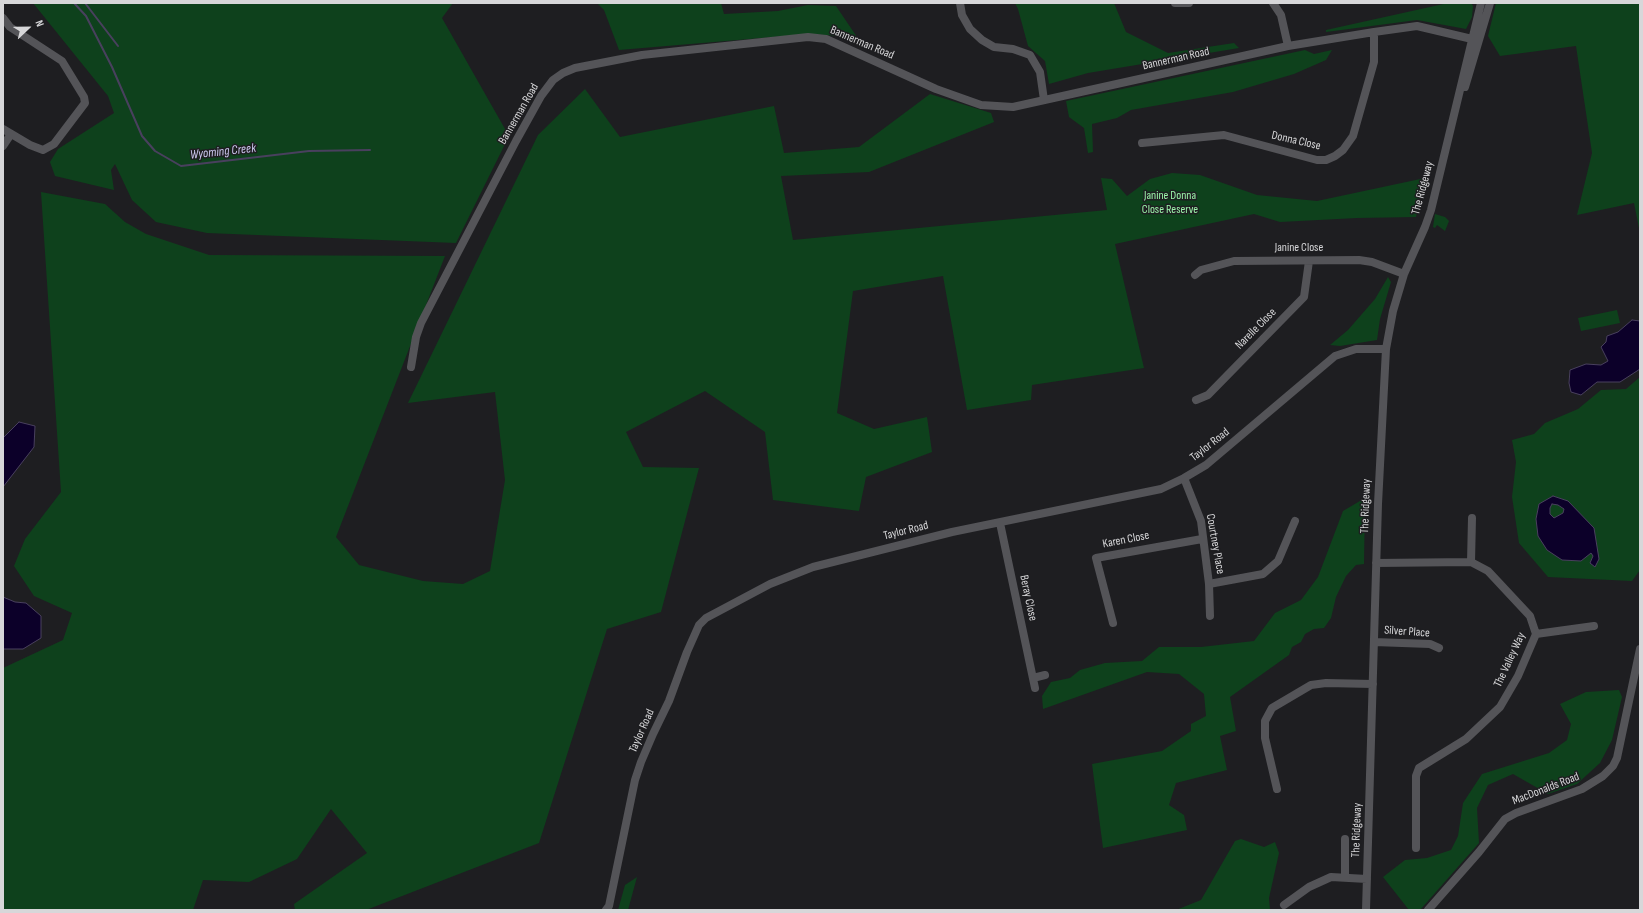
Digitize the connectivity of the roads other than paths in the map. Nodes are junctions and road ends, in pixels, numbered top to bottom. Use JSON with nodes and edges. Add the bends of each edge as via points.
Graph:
{"nodes":[{"id":1,"x":960,"y":3,"type":"edge"},
{"id":2,"x":1175,"y":3,"type":"edge"},
{"id":3,"x":1190,"y":3,"type":"edge"},
{"id":4,"x":1273,"y":3,"type":"edge"},
{"id":5,"x":1481,"y":3,"type":"edge"},
{"id":6,"x":1490,"y":3,"type":"edge"},
{"id":7,"x":3,"y":18,"type":"edge"},
{"id":8,"x":1374,"y":32,"type":"junction"},
{"id":9,"x":1482,"y":32,"type":"junction"},
{"id":10,"x":1472,"y":39,"type":"junction"},
{"id":11,"x":1288,"y":46,"type":"junction"},
{"id":12,"x":1044,"y":100,"type":"junction"},
{"id":13,"x":1455,"y":114,"type":"junction"},
{"id":14,"x":3,"y":129,"type":"edge"},
{"id":15,"x":11,"y":134,"type":"junction"},
{"id":16,"x":1142,"y":143,"type":"dead end"},
{"id":17,"x":3,"y":146,"type":"edge"},
{"id":18,"x":1309,"y":261,"type":"junction"},
{"id":19,"x":1404,"y":274,"type":"junction"},
{"id":20,"x":1195,"y":275,"type":"dead end"},
{"id":21,"x":1386,"y":349,"type":"junction"},
{"id":22,"x":411,"y":367,"type":"dead end"},
{"id":23,"x":1196,"y":400,"type":"dead end"},
{"id":24,"x":1184,"y":478,"type":"junction"},
{"id":25,"x":1472,"y":518,"type":"dead end"},
{"id":26,"x":1296,"y":521,"type":"dead end"},
{"id":27,"x":1000,"y":523,"type":"junction"},
{"id":28,"x":1202,"y":539,"type":"junction"},
{"id":29,"x":1471,"y":562,"type":"junction"},
{"id":30,"x":1376,"y":563,"type":"junction"},
{"id":31,"x":1209,"y":584,"type":"junction"},
{"id":32,"x":1210,"y":616,"type":"dead end"},
{"id":33,"x":1113,"y":623,"type":"dead end"},
{"id":34,"x":1594,"y":626,"type":"dead end"},
{"id":35,"x":1536,"y":634,"type":"junction"},
{"id":36,"x":1374,"y":642,"type":"junction"},
{"id":37,"x":1438,"y":648,"type":"dead end"},
{"id":38,"x":1640,"y":649,"type":"edge"},
{"id":39,"x":1045,"y":675,"type":"dead end"},
{"id":40,"x":1033,"y":678,"type":"junction"},
{"id":41,"x":1373,"y":684,"type":"junction"},
{"id":42,"x":1035,"y":688,"type":"dead end"},
{"id":43,"x":1277,"y":789,"type":"dead end"},
{"id":44,"x":1346,"y":839,"type":"dead end"},
{"id":45,"x":1416,"y":848,"type":"dead end"},
{"id":46,"x":1345,"y":876,"type":"junction"},
{"id":47,"x":1368,"y":879,"type":"junction"},
{"id":48,"x":1284,"y":905,"type":"dead end"},
{"id":49,"x":606,"y":910,"type":"edge"},
{"id":50,"x":1366,"y":910,"type":"edge"},
{"id":51,"x":1428,"y":910,"type":"edge"}],
"edges":[{"from":1,"to":12,"type":"street","via":[[962,15],[970,29],[982,40],[994,47],[1013,49],[1030,55],[1040,72]]},
{"from":2,"to":3,"type":"street"},
{"from":4,"to":11,"type":"street","via":[[1281,15]]},
{"from":5,"to":10,"type":"street","name":"The Ridgeway"},
{"from":6,"to":9,"type":"street","name":"The Ridgeway"},
{"from":7,"to":15,"type":"street","via":[[10,27],[62,61],[84,97],[85,103],[54,144],[43,150]]},
{"from":8,"to":10,"type":"street","name":"Bannerman Road","via":[[1417,26]]},
{"from":8,"to":11,"type":"street","name":"Bannerman Road"},
{"from":8,"to":16,"type":"street","name":"Donna Close","via":[[1374,62],[1353,136],[1335,156],[1317,160],[1224,135]]},
{"from":9,"to":10,"type":"street"},
{"from":9,"to":13,"type":"street","name":"The Ridgeway"},
{"from":10,"to":13,"type":"street","name":"The Ridgeway"},
{"from":11,"to":12,"type":"street","name":"Bannerman Road"},
{"from":12,"to":22,"type":"street","name":"Bannerman Road","via":[[1013,107],[981,105],[936,89],[826,39],[808,37],[642,55],[575,68],[563,73],[553,80],[541,96],[424,318],[416,337]]},
{"from":13,"to":19,"type":"street","name":"The Ridgeway","via":[[1425,227]]},
{"from":14,"to":15,"type":"street"},
{"from":15,"to":17,"type":"street"},
{"from":18,"to":19,"type":"street","name":"Janine Close","via":[[1359,260]]},
{"from":18,"to":20,"type":"street","name":"Janine Close","via":[[1234,261],[1201,270]]},
{"from":18,"to":23,"type":"street","name":"Narelle Close","via":[[1304,297],[1208,395]]},
{"from":19,"to":21,"type":"street","name":"The Ridgeway","via":[[1393,311]]},
{"from":21,"to":24,"type":"street","name":"Taylor Road","via":[[1356,349],[1336,356],[1206,465]]},
{"from":21,"to":30,"type":"street","name":"The Ridgeway"},
{"from":24,"to":27,"type":"street","name":"Taylor Road","via":[[1160,489]]},
{"from":24,"to":28,"type":"street","name":"Courtney Place","via":[[1201,521]]},
{"from":25,"to":29,"type":"street"},
{"from":26,"to":31,"type":"street","via":[[1278,561],[1263,574]]},
{"from":27,"to":40,"type":"street","name":"Beray Close"},
{"from":27,"to":49,"type":"street","name":"Taylor Road","via":[[952,532],[813,567],[770,584],[706,618],[699,625],[669,701],[641,762]]},
{"from":28,"to":31,"type":"street","name":"Courtney Place"},
{"from":28,"to":33,"type":"street","name":"Karen Close","via":[[1096,558]]},
{"from":29,"to":30,"type":"street","name":"The Valley Way"},
{"from":29,"to":35,"type":"street","name":"The Valley Way","via":[[1488,571],[1530,616]]},
{"from":30,"to":36,"type":"street","name":"The Ridgeway"},
{"from":31,"to":32,"type":"street","name":"Courtney Place"},
{"from":34,"to":35,"type":"street"},
{"from":35,"to":45,"type":"street","name":"The Valley Way","via":[[1518,676],[1500,707],[1466,738],[1419,768],[1416,776]]},
{"from":36,"to":37,"type":"street","name":"Silver Place","via":[[1430,644]]},
{"from":36,"to":41,"type":"street","name":"The Ridgeway"},
{"from":38,"to":51,"type":"street","name":"MacDonalds Road","via":[[1617,758],[1613,766],[1603,776],[1582,789],[1505,819]]},
{"from":39,"to":40,"type":"street"},
{"from":40,"to":42,"type":"street","name":"Beray Close"},
{"from":41,"to":43,"type":"street","via":[[1311,685],[1272,708],[1265,721],[1265,738]]},
{"from":41,"to":47,"type":"street","name":"The Ridgeway"},
{"from":44,"to":46,"type":"street"},
{"from":46,"to":47,"type":"street"},
{"from":46,"to":48,"type":"street","via":[[1331,877]]},
{"from":47,"to":50,"type":"street","name":"The Ridgeway"}]}
